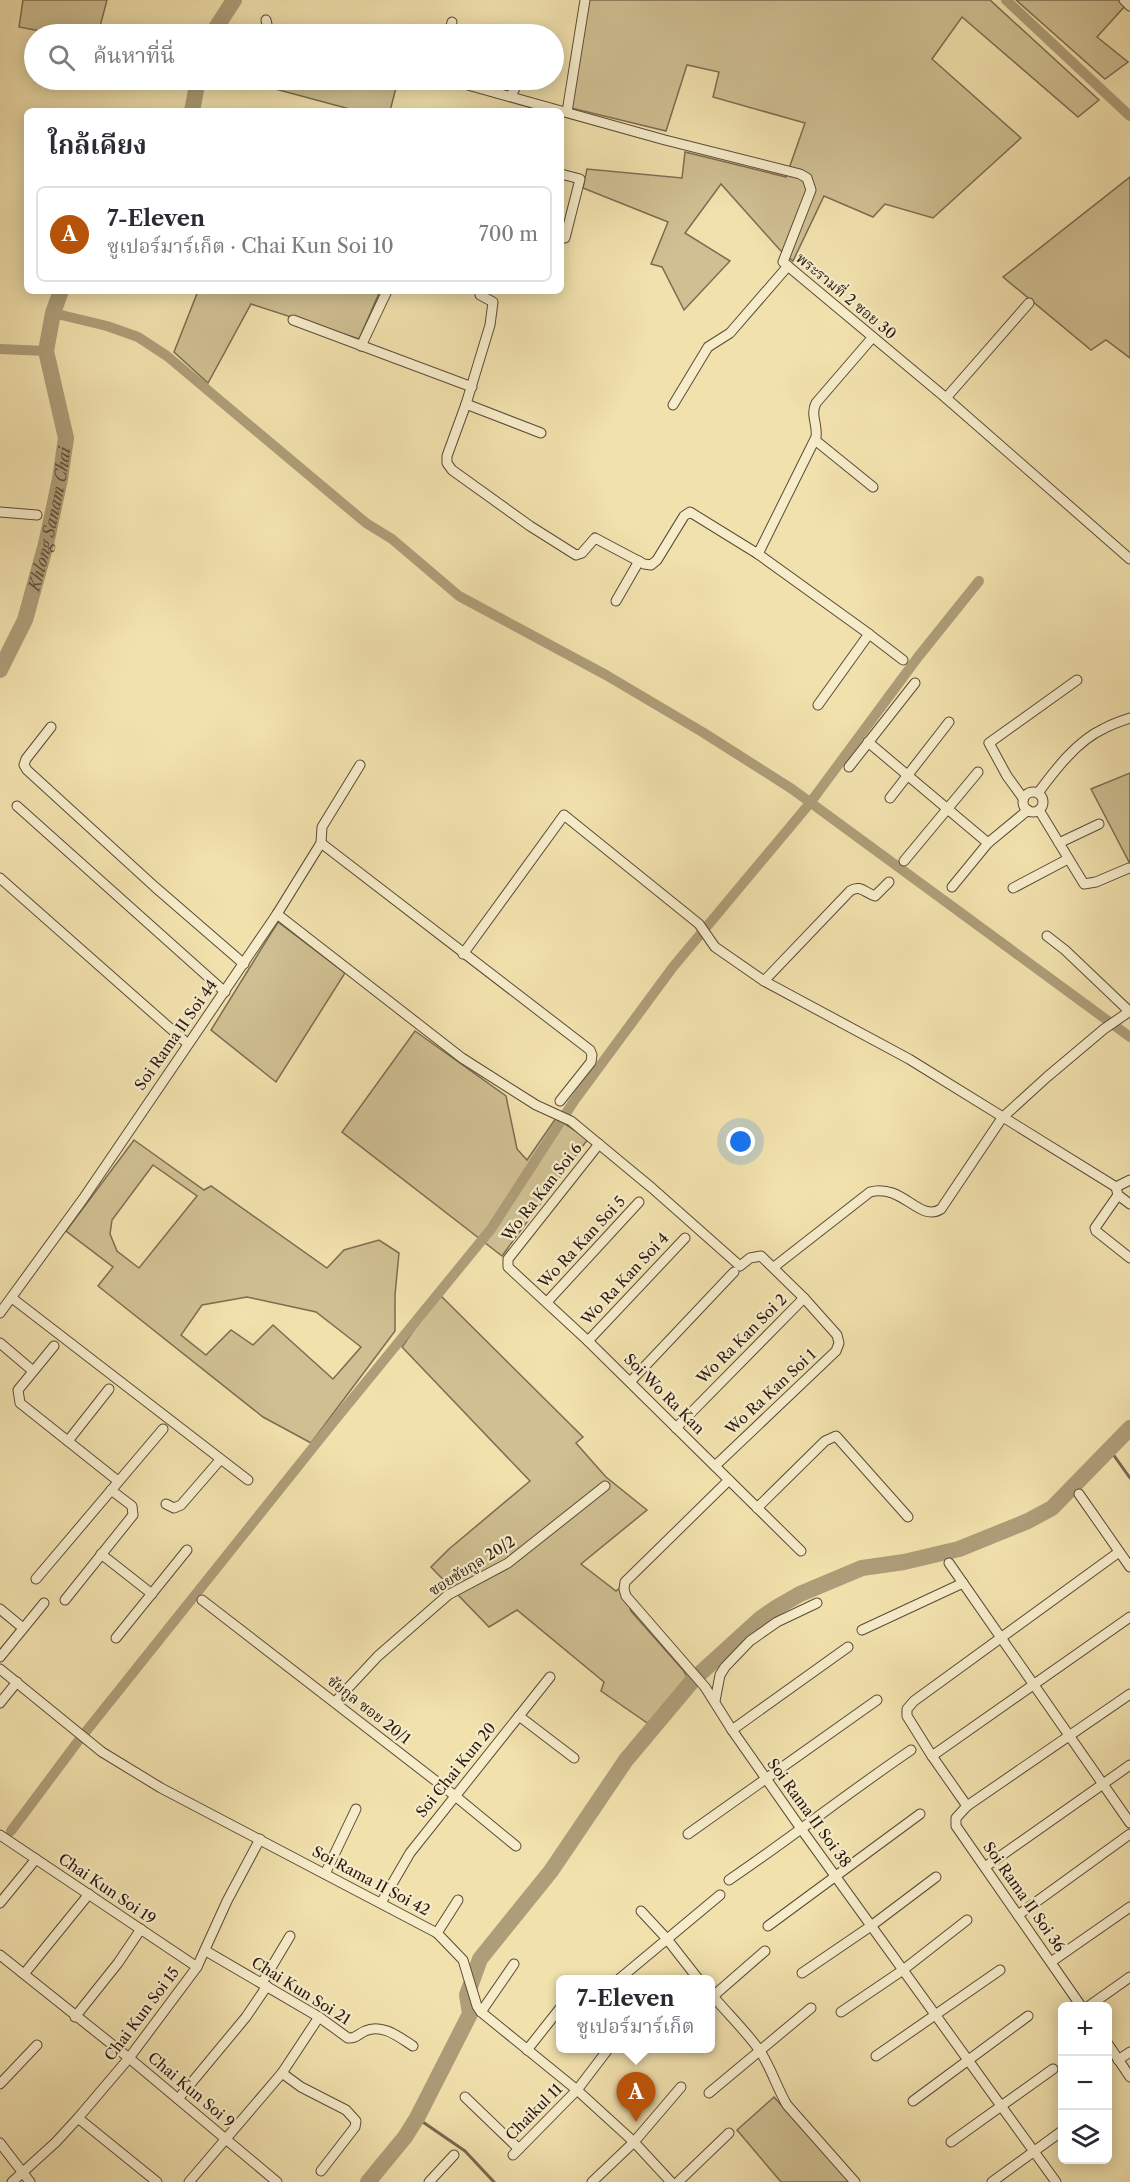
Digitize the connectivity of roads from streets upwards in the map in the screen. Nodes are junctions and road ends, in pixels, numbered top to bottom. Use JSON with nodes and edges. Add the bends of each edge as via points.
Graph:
{"nodes":[{"id":1,"x":585,"y":0,"type":"edge"},
{"id":2,"x":1124,"y":0,"type":"edge"},
{"id":3,"x":1130,"y":6,"type":"edge"},
{"id":4,"x":266,"y":20,"type":"dead end"},
{"id":5,"x":267,"y":24,"type":"edge"},
{"id":6,"x":488,"y":90,"type":"edge"},
{"id":7,"x":514,"y":90,"type":"edge"},
{"id":8,"x":511,"y":96,"type":"junction"},
{"id":9,"x":534,"y":107,"type":"edge"},
{"id":10,"x":564,"y":112,"type":"edge"},
{"id":11,"x":567,"y":112,"type":"junction"},
{"id":12,"x":564,"y":175,"type":"edge"},
{"id":13,"x":565,"y":238,"type":"dead end"},
{"id":14,"x":788,"y":266,"type":"junction"},
{"id":15,"x":386,"y":294,"type":"edge"},
{"id":16,"x":480,"y":295,"type":"dead end"},
{"id":17,"x":1029,"y":303,"type":"dead end"},
{"id":18,"x":293,"y":320,"type":"dead end"},
{"id":19,"x":872,"y":338,"type":"junction"},
{"id":20,"x":362,"y":346,"type":"junction"},
{"id":21,"x":472,"y":387,"type":"junction"},
{"id":22,"x":946,"y":398,"type":"junction"},
{"id":23,"x":466,"y":404,"type":"junction"},
{"id":24,"x":673,"y":405,"type":"dead end"},
{"id":25,"x":541,"y":433,"type":"dead end"},
{"id":26,"x":815,"y":440,"type":"junction"},
{"id":27,"x":873,"y":487,"type":"dead end"},
{"id":28,"x":0,"y":512,"type":"edge"},
{"id":29,"x":38,"y":515,"type":"dead end"},
{"id":30,"x":758,"y":554,"type":"junction"},
{"id":31,"x":1130,"y":559,"type":"edge"},
{"id":32,"x":639,"y":561,"type":"junction"},
{"id":33,"x":616,"y":601,"type":"dead end"},
{"id":34,"x":869,"y":634,"type":"junction"},
{"id":35,"x":903,"y":660,"type":"dead end"},
{"id":36,"x":1077,"y":680,"type":"dead end"},
{"id":37,"x":915,"y":682,"type":"dead end"},
{"id":38,"x":818,"y":705,"type":"dead end"},
{"id":39,"x":1130,"y":718,"type":"edge"},
{"id":40,"x":949,"y":722,"type":"dead end"},
{"id":41,"x":51,"y":727,"type":"dead end"},
{"id":42,"x":868,"y":742,"type":"junction"},
{"id":43,"x":360,"y":765,"type":"dead end"},
{"id":44,"x":849,"y":767,"type":"dead end"},
{"id":45,"x":978,"y":772,"type":"dead end"},
{"id":46,"x":907,"y":774,"type":"junction"},
{"id":47,"x":1038,"y":793,"type":"junction"},
{"id":48,"x":890,"y":798,"type":"dead end"},
{"id":49,"x":1023,"y":798,"type":"junction"},
{"id":50,"x":17,"y":806,"type":"dead end"},
{"id":51,"x":948,"y":808,"type":"junction"},
{"id":52,"x":1028,"y":810,"type":"junction"},
{"id":53,"x":1039,"y":810,"type":"junction"},
{"id":54,"x":1099,"y":824,"type":"dead end"},
{"id":55,"x":321,"y":843,"type":"junction"},
{"id":56,"x":988,"y":843,"type":"junction"},
{"id":57,"x":1059,"y":843,"type":"junction"},
{"id":58,"x":1068,"y":860,"type":"junction"},
{"id":59,"x":904,"y":861,"type":"dead end"},
{"id":60,"x":1129,"y":868,"type":"edge"},
{"id":61,"x":0,"y":878,"type":"edge"},
{"id":62,"x":889,"y":882,"type":"dead end"},
{"id":63,"x":952,"y":886,"type":"dead end"},
{"id":64,"x":1012,"y":888,"type":"dead end"},
{"id":65,"x":277,"y":914,"type":"junction"},
{"id":66,"x":1047,"y":936,"type":"dead end"},
{"id":67,"x":464,"y":954,"type":"junction"},
{"id":68,"x":244,"y":964,"type":"junction"},
{"id":69,"x":764,"y":981,"type":"junction"},
{"id":70,"x":225,"y":992,"type":"junction"},
{"id":71,"x":1130,"y":1011,"type":"edge"},
{"id":72,"x":188,"y":1044,"type":"junction"},
{"id":73,"x":560,"y":1101,"type":"dead end"},
{"id":74,"x":1002,"y":1118,"type":"junction"},
{"id":75,"x":599,"y":1144,"type":"junction"},
{"id":76,"x":1130,"y":1180,"type":"edge"},
{"id":77,"x":1117,"y":1191,"type":"junction"},
{"id":78,"x":639,"y":1202,"type":"dead end"},
{"id":79,"x":1130,"y":1204,"type":"edge"},
{"id":80,"x":685,"y":1238,"type":"dead end"},
{"id":81,"x":1130,"y":1258,"type":"edge"},
{"id":82,"x":508,"y":1259,"type":"joint"},
{"id":83,"x":774,"y":1267,"type":"junction"},
{"id":84,"x":737,"y":1269,"type":"junction"},
{"id":85,"x":804,"y":1298,"type":"junction"},
{"id":86,"x":547,"y":1302,"type":"junction"},
{"id":87,"x":4,"y":1305,"type":"edge"},
{"id":88,"x":588,"y":1341,"type":"junction"},
{"id":89,"x":0,"y":1343,"type":"edge"},
{"id":90,"x":54,"y":1346,"type":"dead end"},
{"id":91,"x":33,"y":1371,"type":"junction"},
{"id":92,"x":630,"y":1382,"type":"junction"},
{"id":93,"x":109,"y":1389,"type":"dead end"},
{"id":94,"x":676,"y":1428,"type":"junction"},
{"id":95,"x":163,"y":1429,"type":"dead end"},
{"id":96,"x":68,"y":1441,"type":"junction"},
{"id":97,"x":220,"y":1460,"type":"junction"},
{"id":98,"x":715,"y":1466,"type":"junction"},
{"id":99,"x":248,"y":1480,"type":"dead end"},
{"id":100,"x":729,"y":1480,"type":"junction"},
{"id":101,"x":118,"y":1482,"type":"junction"},
{"id":102,"x":605,"y":1486,"type":"dead end"},
{"id":103,"x":111,"y":1490,"type":"junction"},
{"id":104,"x":1079,"y":1494,"type":"dead end"},
{"id":105,"x":166,"y":1504,"type":"dead end"},
{"id":106,"x":757,"y":1508,"type":"junction"},
{"id":107,"x":908,"y":1516,"type":"dead end"},
{"id":108,"x":187,"y":1550,"type":"dead end"},
{"id":109,"x":801,"y":1551,"type":"dead end"},
{"id":110,"x":1119,"y":1552,"type":"junction"},
{"id":111,"x":101,"y":1554,"type":"junction"},
{"id":112,"x":950,"y":1563,"type":"dead end"},
{"id":113,"x":1130,"y":1567,"type":"edge"},
{"id":114,"x":36,"y":1579,"type":"dead end"},
{"id":115,"x":963,"y":1583,"type":"junction"},
{"id":116,"x":152,"y":1594,"type":"junction"},
{"id":117,"x":65,"y":1600,"type":"dead end"},
{"id":118,"x":202,"y":1600,"type":"dead end"},
{"id":119,"x":44,"y":1603,"type":"dead end"},
{"id":120,"x":818,"y":1603,"type":"dead end"},
{"id":121,"x":0,"y":1609,"type":"edge"},
{"id":122,"x":1130,"y":1617,"type":"edge"},
{"id":123,"x":22,"y":1628,"type":"junction"},
{"id":124,"x":862,"y":1630,"type":"dead end"},
{"id":125,"x":116,"y":1638,"type":"dead end"},
{"id":126,"x":1001,"y":1639,"type":"junction"},
{"id":127,"x":848,"y":1647,"type":"dead end"},
{"id":128,"x":0,"y":1657,"type":"edge"},
{"id":129,"x":0,"y":1668,"type":"edge"},
{"id":130,"x":550,"y":1677,"type":"dead end"},
{"id":131,"x":17,"y":1682,"type":"junction"},
{"id":132,"x":1034,"y":1685,"type":"junction"},
{"id":133,"x":1130,"y":1694,"type":"edge"},
{"id":134,"x":877,"y":1700,"type":"dead end"},
{"id":135,"x":715,"y":1701,"type":"junction"},
{"id":136,"x":335,"y":1702,"type":"junction"},
{"id":137,"x":0,"y":1703,"type":"edge"},
{"id":138,"x":519,"y":1716,"type":"junction"},
{"id":139,"x":732,"y":1730,"type":"junction"},
{"id":140,"x":1069,"y":1735,"type":"junction"},
{"id":141,"x":911,"y":1750,"type":"dead end"},
{"id":142,"x":932,"y":1756,"type":"junction"},
{"id":143,"x":574,"y":1758,"type":"dead end"},
{"id":144,"x":1130,"y":1765,"type":"edge"},
{"id":145,"x":766,"y":1779,"type":"junction"},
{"id":146,"x":1103,"y":1784,"type":"junction"},
{"id":147,"x":454,"y":1795,"type":"junction"},
{"id":148,"x":968,"y":1806,"type":"junction"},
{"id":149,"x":356,"y":1809,"type":"dead end"},
{"id":150,"x":920,"y":1814,"type":"dead end"},
{"id":151,"x":1130,"y":1823,"type":"edge"},
{"id":152,"x":802,"y":1830,"type":"junction"},
{"id":153,"x":688,"y":1834,"type":"dead end"},
{"id":154,"x":1130,"y":1834,"type":"edge"},
{"id":155,"x":0,"y":1835,"type":"edge"},
{"id":156,"x":260,"y":1839,"type":"junction"},
{"id":157,"x":516,"y":1846,"type":"dead end"},
{"id":158,"x":36,"y":1859,"type":"junction"},
{"id":159,"x":985,"y":1867,"type":"junction"},
{"id":160,"x":326,"y":1874,"type":"junction"},
{"id":161,"x":837,"y":1877,"type":"junction"},
{"id":162,"x":936,"y":1877,"type":"dead end"},
{"id":163,"x":729,"y":1880,"type":"dead end"},
{"id":164,"x":89,"y":1894,"type":"junction"},
{"id":165,"x":720,"y":1894,"type":"dead end"},
{"id":166,"x":458,"y":1900,"type":"dead end"},
{"id":167,"x":0,"y":1903,"type":"edge"},
{"id":168,"x":381,"y":1904,"type":"junction"},
{"id":169,"x":1130,"y":1907,"type":"edge"},
{"id":170,"x":641,"y":1911,"type":"dead end"},
{"id":171,"x":1018,"y":1915,"type":"junction"},
{"id":172,"x":967,"y":1920,"type":"dead end"},
{"id":173,"x":768,"y":1926,"type":"dead end"},
{"id":174,"x":871,"y":1926,"type":"junction"},
{"id":175,"x":141,"y":1929,"type":"junction"},
{"id":176,"x":437,"y":1933,"type":"junction"},
{"id":177,"x":290,"y":1936,"type":"dead end"},
{"id":178,"x":667,"y":1939,"type":"junction"},
{"id":179,"x":206,"y":1951,"type":"junction"},
{"id":180,"x":765,"y":1951,"type":"dead end"},
{"id":181,"x":0,"y":1955,"type":"edge"},
{"id":182,"x":1051,"y":1962,"type":"junction"},
{"id":183,"x":514,"y":1964,"type":"dead end"},
{"id":184,"x":197,"y":1967,"type":"junction"},
{"id":185,"x":903,"y":1970,"type":"junction"},
{"id":186,"x":1000,"y":1970,"type":"dead end"},
{"id":187,"x":802,"y":1973,"type":"dead end"},
{"id":188,"x":24,"y":1974,"type":"junction"},
{"id":189,"x":624,"y":1975,"type":"edge"},
{"id":190,"x":695,"y":1975,"type":"edge"},
{"id":191,"x":1130,"y":1977,"type":"edge"},
{"id":192,"x":265,"y":1984,"type":"junction"},
{"id":193,"x":715,"y":1993,"type":"edge"},
{"id":194,"x":715,"y":1999,"type":"edge"},
{"id":195,"x":1079,"y":2002,"type":"edge"},
{"id":196,"x":1096,"y":2002,"type":"edge"},
{"id":197,"x":811,"y":2007,"type":"dead end"},
{"id":198,"x":481,"y":2012,"type":"junction"},
{"id":199,"x":841,"y":2012,"type":"dead end"},
{"id":200,"x":556,"y":2013,"type":"edge"},
{"id":201,"x":936,"y":2016,"type":"junction"},
{"id":202,"x":1028,"y":2016,"type":"dead end"},
{"id":203,"x":75,"y":2017,"type":"junction"},
{"id":204,"x":319,"y":2017,"type":"junction"},
{"id":205,"x":37,"y":2045,"type":"dead end"},
{"id":206,"x":413,"y":2046,"type":"dead end"},
{"id":207,"x":527,"y":2050,"type":"junction"},
{"id":208,"x":759,"y":2050,"type":"junction"},
{"id":209,"x":1112,"y":2051,"type":"edge"},
{"id":210,"x":1130,"y":2052,"type":"edge"},
{"id":211,"x":606,"y":2053,"type":"edge"},
{"id":212,"x":876,"y":2056,"type":"dead end"},
{"id":213,"x":129,"y":2058,"type":"junction"},
{"id":214,"x":968,"y":2060,"type":"junction"},
{"id":215,"x":1118,"y":2060,"type":"junction"},
{"id":216,"x":1053,"y":2069,"type":"dead end"},
{"id":217,"x":282,"y":2073,"type":"junction"},
{"id":218,"x":1130,"y":2077,"type":"edge"},
{"id":219,"x":0,"y":2084,"type":"edge"},
{"id":220,"x":681,"y":2087,"type":"dead end"},
{"id":221,"x":577,"y":2091,"type":"junction"},
{"id":222,"x":709,"y":2093,"type":"dead end"},
{"id":223,"x":465,"y":2097,"type":"dead end"},
{"id":224,"x":178,"y":2099,"type":"junction"},
{"id":225,"x":913,"y":2101,"type":"dead end"},
{"id":226,"x":1003,"y":2106,"type":"junction"},
{"id":227,"x":78,"y":2118,"type":"junction"},
{"id":228,"x":729,"y":2133,"type":"dead end"},
{"id":229,"x":1058,"y":2134,"type":"edge"},
{"id":230,"x":225,"y":2139,"type":"junction"},
{"id":231,"x":0,"y":2142,"type":"edge"},
{"id":232,"x":633,"y":2142,"type":"junction"},
{"id":233,"x":951,"y":2142,"type":"dead end"},
{"id":234,"x":1034,"y":2151,"type":"junction"},
{"id":235,"x":454,"y":2155,"type":"dead end"},
{"id":236,"x":321,"y":2171,"type":"dead end"},
{"id":237,"x":23,"y":2173,"type":"junction"},
{"id":238,"x":433,"y":2181,"type":"edge"},
{"id":239,"x":12,"y":2182,"type":"edge"},
{"id":240,"x":30,"y":2182,"type":"edge"},
{"id":241,"x":158,"y":2182,"type":"edge"},
{"id":242,"x":189,"y":2182,"type":"edge"},
{"id":243,"x":277,"y":2182,"type":"edge"},
{"id":244,"x":592,"y":2182,"type":"edge"},
{"id":245,"x":671,"y":2182,"type":"edge"},
{"id":246,"x":678,"y":2182,"type":"edge"},
{"id":247,"x":855,"y":2182,"type":"edge"},
{"id":248,"x":992,"y":2182,"type":"edge"},
{"id":249,"x":1056,"y":2182,"type":"edge"}],
"edges":[{"from":1,"to":11,"type":"street"},
{"from":2,"to":3,"type":"street"},
{"from":4,"to":5,"type":"street"},
{"from":6,"to":8,"type":"street","name":"พระรามที่ 2 ซอย 30"},
{"from":7,"to":8,"type":"street"},
{"from":8,"to":9,"type":"street","name":"พระรามที่ 2 ซอย 30"},
{"from":10,"to":11,"type":"street","name":"พระรามที่ 2 ซอย 30"},
{"from":11,"to":14,"type":"street","name":"พระรามที่ 2 ซอย 30","via":[[807,178],[811,190],[783,262]]},
{"from":12,"to":13,"type":"street","via":[[580,179]]},
{"from":14,"to":19,"type":"street","name":"พระรามที่ 2 ซอย 30"},
{"from":14,"to":24,"type":"street","via":[[730,333],[708,347]]},
{"from":15,"to":20,"type":"street"},
{"from":16,"to":21,"type":"street","via":[[494,305]]},
{"from":17,"to":22,"type":"street"},
{"from":18,"to":20,"type":"street"},
{"from":19,"to":22,"type":"street","name":"พระรามที่ 2 ซอย 30"},
{"from":19,"to":26,"type":"street","via":[[816,403]]},
{"from":20,"to":21,"type":"street"},
{"from":21,"to":23,"type":"street"},
{"from":22,"to":31,"type":"street","name":"พระรามที่ 2 ซอย 30"},
{"from":23,"to":25,"type":"street"},
{"from":23,"to":32,"type":"street","via":[[447,456],[452,470],[576,555],[595,538]]},
{"from":26,"to":27,"type":"street"},
{"from":26,"to":30,"type":"street"},
{"from":28,"to":29,"type":"street"},
{"from":30,"to":32,"type":"street","via":[[690,512],[657,561],[651,565]]},
{"from":30,"to":34,"type":"street"},
{"from":32,"to":33,"type":"street"},
{"from":34,"to":35,"type":"street"},
{"from":34,"to":38,"type":"street"},
{"from":36,"to":49,"type":"street","via":[[989,743]]},
{"from":37,"to":42,"type":"street"},
{"from":39,"to":47,"type":"street","via":[[1091,736]]},
{"from":40,"to":46,"type":"street"},
{"from":41,"to":68,"type":"street","via":[[26,759],[27,770]]},
{"from":42,"to":44,"type":"street"},
{"from":42,"to":46,"type":"street"},
{"from":43,"to":55,"type":"street","name":"Soi Rama II Soi 44","via":[[322,827]]},
{"from":45,"to":51,"type":"street"},
{"from":46,"to":48,"type":"street"},
{"from":46,"to":51,"type":"street"},
{"from":47,"to":49,"type":"street","via":[[1028,792]]},
{"from":47,"to":53,"type":"street","via":[[1043,801]]},
{"from":49,"to":52,"type":"street"},
{"from":50,"to":70,"type":"street"},
{"from":51,"to":56,"type":"street"},
{"from":51,"to":59,"type":"street"},
{"from":52,"to":53,"type":"street"},
{"from":52,"to":56,"type":"street"},
{"from":53,"to":57,"type":"street"},
{"from":54,"to":57,"type":"street"},
{"from":55,"to":65,"type":"street","name":"Soi Rama II Soi 44"},
{"from":55,"to":67,"type":"street"},
{"from":56,"to":63,"type":"street"},
{"from":57,"to":58,"type":"street"},
{"from":58,"to":60,"type":"street","via":[[1084,884]]},
{"from":58,"to":64,"type":"street"},
{"from":61,"to":72,"type":"street"},
{"from":62,"to":69,"type":"street","via":[[875,896],[860,888],[849,891]]},
{"from":65,"to":68,"type":"street","name":"Soi Rama II Soi 44"},
{"from":65,"to":75,"type":"street","via":[[462,1058],[536,1105],[571,1121]]},
{"from":66,"to":71,"type":"street"},
{"from":67,"to":69,"type":"street","via":[[564,815],[699,924],[715,947]]},
{"from":67,"to":73,"type":"street","via":[[590,1050],[591,1062]]},
{"from":68,"to":70,"type":"street","name":"Soi Rama II Soi 44"},
{"from":69,"to":74,"type":"street","via":[[909,1059]]},
{"from":70,"to":72,"type":"street","name":"Soi Rama II Soi 44"},
{"from":71,"to":74,"type":"street"},
{"from":72,"to":87,"type":"street","name":"Soi Rama II Soi 44","via":[[83,1199]]},
{"from":74,"to":77,"type":"street"},
{"from":74,"to":83,"type":"street","via":[[935,1213],[928,1213],[888,1190],[870,1192]]},
{"from":75,"to":82,"type":"street","name":"Wo Ra Kan Soi 6"},
{"from":75,"to":84,"type":"street"},
{"from":76,"to":77,"type":"street"},
{"from":77,"to":79,"type":"street"},
{"from":77,"to":81,"type":"street","via":[[1095,1228]]},
{"from":78,"to":86,"type":"street","name":"Wo Ra Kan Soi 5"},
{"from":80,"to":88,"type":"street","name":"Wo Ra Kan Soi 4"},
{"from":82,"to":86,"type":"street","name":"Soi Wo Ra Kan","via":[[513,1274]]},
{"from":83,"to":84,"type":"street","via":[[762,1257],[750,1258]]},
{"from":83,"to":85,"type":"street"},
{"from":84,"to":92,"type":"street"},
{"from":85,"to":94,"type":"street","name":"Wo Ra Kan Soi 2"},
{"from":85,"to":98,"type":"street","name":"Wo Ra Kan Soi 1","via":[[837,1335],[836,1351]]},
{"from":86,"to":88,"type":"street","name":"Soi Wo Ra Kan"},
{"from":87,"to":97,"type":"street"},
{"from":88,"to":92,"type":"street","name":"Soi Wo Ra Kan"},
{"from":89,"to":91,"type":"street"},
{"from":90,"to":91,"type":"street"},
{"from":91,"to":96,"type":"street","via":[[18,1390],[21,1403]]},
{"from":92,"to":94,"type":"street","name":"Soi Wo Ra Kan"},
{"from":93,"to":96,"type":"street"},
{"from":94,"to":98,"type":"street","name":"Soi Wo Ra Kan"},
{"from":95,"to":101,"type":"street"},
{"from":96,"to":101,"type":"street"},
{"from":97,"to":99,"type":"street"},
{"from":97,"to":105,"type":"street","via":[[181,1505],[174,1508]]},
{"from":98,"to":100,"type":"street","name":"Soi Wo Ra Kan"},
{"from":100,"to":106,"type":"street","name":"Soi Wo Ra Kan"},
{"from":100,"to":135,"type":"street","name":"Soi Rama II Soi 38","via":[[625,1581],[624,1589],[650,1626],[694,1672]]},
{"from":101,"to":103,"type":"street"},
{"from":102,"to":136,"type":"street","name":"ซอยชัยกูล 20/2","via":[[508,1563],[448,1595],[378,1656]]},
{"from":103,"to":111,"type":"street","via":[[132,1506],[133,1515]]},
{"from":103,"to":114,"type":"street"},
{"from":104,"to":110,"type":"street"},
{"from":106,"to":107,"type":"street","via":[[836,1436]]},
{"from":106,"to":109,"type":"street","name":"Soi Wo Ra Kan"},
{"from":108,"to":116,"type":"street"},
{"from":110,"to":113,"type":"street"},
{"from":110,"to":126,"type":"street"},
{"from":111,"to":116,"type":"street"},
{"from":111,"to":117,"type":"street"},
{"from":112,"to":115,"type":"street"},
{"from":115,"to":124,"type":"street"},
{"from":115,"to":126,"type":"street"},
{"from":116,"to":125,"type":"street"},
{"from":118,"to":136,"type":"street","name":"ชัยกูล ซอย 20/1"},
{"from":119,"to":123,"type":"street"},
{"from":120,"to":135,"type":"street","via":[[750,1641],[720,1675]]},
{"from":121,"to":123,"type":"street"},
{"from":122,"to":132,"type":"street"},
{"from":123,"to":128,"type":"street"},
{"from":126,"to":132,"type":"street"},
{"from":126,"to":142,"type":"street","via":[[907,1708],[907,1716]]},
{"from":127,"to":139,"type":"street"},
{"from":129,"to":131,"type":"street","name":"Soi Rama II Soi 42"},
{"from":130,"to":138,"type":"street","name":"Soi Chai Kun 20"},
{"from":131,"to":137,"type":"street"},
{"from":131,"to":156,"type":"street","name":"Soi Rama II Soi 42","via":[[112,1759]]},
{"from":132,"to":140,"type":"street"},
{"from":132,"to":142,"type":"street"},
{"from":133,"to":140,"type":"street"},
{"from":134,"to":145,"type":"street"},
{"from":135,"to":139,"type":"street","name":"Soi Rama II Soi 38"},
{"from":136,"to":147,"type":"street","name":"ชัยกูล ซอย 20/1"},
{"from":138,"to":143,"type":"street"},
{"from":138,"to":147,"type":"street","name":"Soi Chai Kun 20"},
{"from":139,"to":145,"type":"street","name":"Soi Rama II Soi 38"},
{"from":140,"to":146,"type":"street"},
{"from":140,"to":148,"type":"street"},
{"from":141,"to":152,"type":"street"},
{"from":142,"to":148,"type":"street"},
{"from":144,"to":146,"type":"street"},
{"from":145,"to":152,"type":"street","name":"Soi Rama II Soi 38"},
{"from":145,"to":153,"type":"street"},
{"from":146,"to":151,"type":"street"},
{"from":146,"to":159,"type":"street"},
{"from":147,"to":157,"type":"street","name":"ชัยกูล ซอย 20/1"},
{"from":147,"to":168,"type":"street","name":"Soi Chai Kun 20","via":[[410,1853]]},
{"from":148,"to":159,"type":"street","name":"Soi Rama II Soi 36","via":[[956,1818],[956,1826]]},
{"from":149,"to":160,"type":"street"},
{"from":150,"to":161,"type":"street"},
{"from":152,"to":161,"type":"street","name":"Soi Rama II Soi 38"},
{"from":152,"to":163,"type":"street"},
{"from":154,"to":171,"type":"street"},
{"from":155,"to":158,"type":"street","name":"Chai Kun Soi 19"},
{"from":156,"to":160,"type":"street","name":"Soi Rama II Soi 42"},
{"from":156,"to":179,"type":"street","name":"Chai Kun Soi 15"},
{"from":158,"to":164,"type":"street","name":"Chai Kun Soi 19"},
{"from":158,"to":167,"type":"street"},
{"from":159,"to":171,"type":"street","name":"Soi Rama II Soi 36"},
{"from":160,"to":168,"type":"street","name":"Soi Rama II Soi 42"},
{"from":161,"to":173,"type":"street"},
{"from":161,"to":174,"type":"street","name":"Soi Rama II Soi 38"},
{"from":162,"to":174,"type":"street"},
{"from":164,"to":175,"type":"street","name":"Chai Kun Soi 19"},
{"from":164,"to":188,"type":"street"},
{"from":165,"to":178,"type":"street"},
{"from":166,"to":176,"type":"street"},
{"from":168,"to":176,"type":"street","name":"Soi Rama II Soi 42"},
{"from":169,"to":182,"type":"street"},
{"from":170,"to":178,"type":"street"},
{"from":171,"to":182,"type":"street","name":"Soi Rama II Soi 36"},
{"from":172,"to":185,"type":"street"},
{"from":174,"to":185,"type":"street","name":"Soi Rama II Soi 38"},
{"from":174,"to":187,"type":"street"},
{"from":175,"to":184,"type":"street","name":"Chai Kun Soi 19"},
{"from":175,"to":203,"type":"street"},
{"from":176,"to":198,"type":"street","name":"Soi Rama II Soi 42","via":[[463,1960]]},
{"from":177,"to":192,"type":"street"},
{"from":178,"to":189,"type":"street"},
{"from":178,"to":190,"type":"street"},
{"from":179,"to":184,"type":"street","name":"Chai Kun Soi 15"},
{"from":179,"to":192,"type":"street","name":"Chai Kun Soi 21"},
{"from":180,"to":193,"type":"street"},
{"from":181,"to":188,"type":"street","name":"Chai Kun Soi 9"},
{"from":182,"to":195,"type":"street","name":"Soi Rama II Soi 36"},
{"from":183,"to":198,"type":"street"},
{"from":184,"to":213,"type":"street","name":"Chai Kun Soi 15"},
{"from":185,"to":199,"type":"street"},
{"from":185,"to":201,"type":"street","name":"Soi Rama II Soi 38"},
{"from":186,"to":201,"type":"street"},
{"from":188,"to":203,"type":"street","name":"Chai Kun Soi 9"},
{"from":191,"to":196,"type":"street"},
{"from":192,"to":204,"type":"street","name":"Chai Kun Soi 21"},
{"from":192,"to":224,"type":"street","via":[[246,2017]]},
{"from":194,"to":208,"type":"street"},
{"from":197,"to":208,"type":"street"},
{"from":198,"to":207,"type":"street","name":"Soi Rama II Soi 42"},
{"from":200,"to":207,"type":"street"},
{"from":201,"to":212,"type":"street"},
{"from":201,"to":214,"type":"street","name":"Soi Rama II Soi 38"},
{"from":202,"to":214,"type":"street"},
{"from":203,"to":213,"type":"street","name":"Chai Kun Soi 9"},
{"from":204,"to":206,"type":"street","name":"Chai Kun Soi 21","via":[[348,2038],[373,2028],[385,2030]]},
{"from":204,"to":217,"type":"street"},
{"from":205,"to":219,"type":"street"},
{"from":207,"to":221,"type":"street","name":"Soi Rama II Soi 42"},
{"from":208,"to":222,"type":"street"},
{"from":208,"to":247,"type":"street","via":[[787,2105]]},
{"from":209,"to":215,"type":"street"},
{"from":210,"to":215,"type":"street"},
{"from":211,"to":221,"type":"street","name":"Chaikul 11"},
{"from":213,"to":224,"type":"street","name":"Chai Kun Soi 9"},
{"from":213,"to":227,"type":"street","name":"Chai Kun Soi 15"},
{"from":214,"to":225,"type":"street"},
{"from":214,"to":226,"type":"street","name":"Soi Rama II Soi 38"},
{"from":215,"to":218,"type":"street"},
{"from":216,"to":226,"type":"street"},
{"from":217,"to":230,"type":"street"},
{"from":217,"to":236,"type":"street","via":[[346,2110],[356,2121]]},
{"from":220,"to":232,"type":"street"},
{"from":221,"to":223,"type":"street","name":"Chaikul 11","via":[[516,2152]]},
{"from":221,"to":232,"type":"street","name":"Soi Rama II Soi 42"},
{"from":224,"to":230,"type":"street","name":"Chai Kun Soi 9"},
{"from":226,"to":233,"type":"street"},
{"from":226,"to":234,"type":"street","name":"Soi Rama II Soi 38"},
{"from":227,"to":237,"type":"street","name":"Chai Kun Soi 15"},
{"from":227,"to":241,"type":"street"},
{"from":228,"to":246,"type":"street"},
{"from":229,"to":234,"type":"street"},
{"from":230,"to":242,"type":"street"},
{"from":230,"to":243,"type":"street","name":"Chai Kun Soi 9"},
{"from":231,"to":237,"type":"street"},
{"from":232,"to":244,"type":"street"},
{"from":232,"to":245,"type":"street","name":"Soi Rama II Soi 42"},
{"from":234,"to":248,"type":"street"},
{"from":234,"to":249,"type":"street","name":"Soi Rama II Soi 38"},
{"from":235,"to":238,"type":"street"},
{"from":237,"to":239,"type":"street","name":"Chai Kun Soi 15"},
{"from":237,"to":240,"type":"street"}]}
